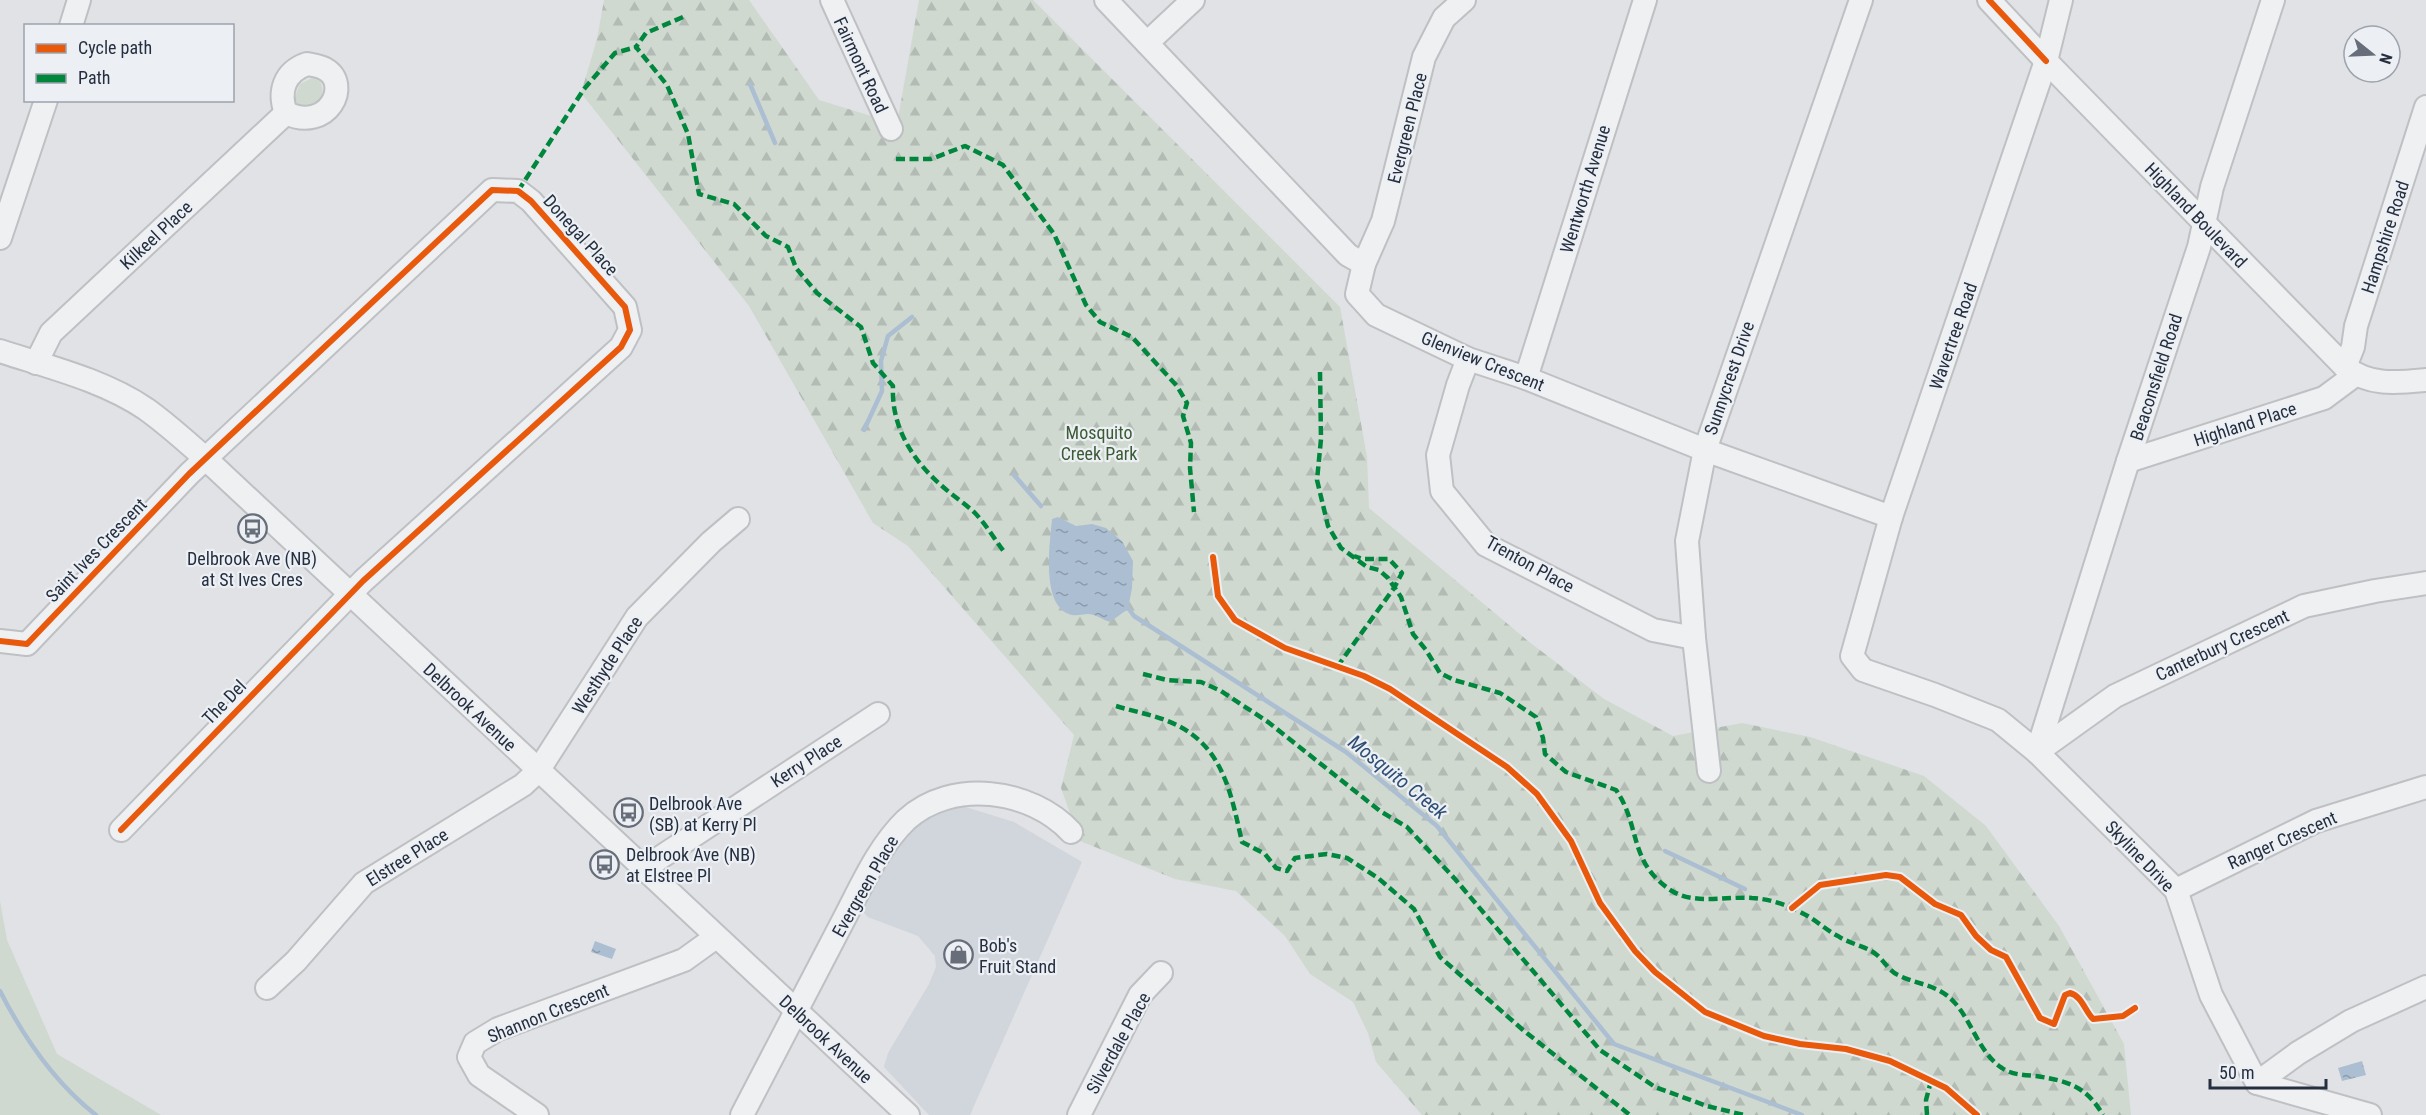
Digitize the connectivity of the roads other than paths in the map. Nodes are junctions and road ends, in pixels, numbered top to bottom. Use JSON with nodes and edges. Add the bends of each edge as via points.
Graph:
{"nodes":[{"id":1,"x":79,"y":0,"type":"edge"},
{"id":2,"x":832,"y":0,"type":"edge"},
{"id":3,"x":1106,"y":0,"type":"edge"},
{"id":4,"x":1193,"y":0,"type":"edge"},
{"id":5,"x":1464,"y":0,"type":"edge"},
{"id":6,"x":1646,"y":0,"type":"edge"},
{"id":7,"x":1861,"y":0,"type":"edge"},
{"id":8,"x":1989,"y":0,"type":"edge"},
{"id":9,"x":2061,"y":0,"type":"edge"},
{"id":10,"x":2272,"y":0,"type":"edge"},
{"id":11,"x":72,"y":24,"type":"edge"},
{"id":12,"x":1148,"y":43,"type":"junction"},
{"id":13,"x":2046,"y":61,"type":"junction"},
{"id":14,"x":45,"y":102,"type":"edge"},
{"id":15,"x":2426,"y":107,"type":"edge"},
{"id":16,"x":286,"y":113,"type":"dead end"},
{"id":17,"x":891,"y":129,"type":"dead end"},
{"id":18,"x":2204,"y":223,"type":"junction"},
{"id":19,"x":0,"y":238,"type":"edge"},
{"id":20,"x":1364,"y":264,"type":"junction"},
{"id":21,"x":0,"y":351,"type":"edge"},
{"id":22,"x":1468,"y":359,"type":"junction"},
{"id":23,"x":36,"y":363,"type":"junction"},
{"id":24,"x":2350,"y":371,"type":"junction"},
{"id":25,"x":1526,"y":378,"type":"junction"},
{"id":26,"x":2426,"y":380,"type":"edge"},
{"id":27,"x":1705,"y":450,"type":"junction"},
{"id":28,"x":206,"y":459,"type":"junction"},
{"id":29,"x":2128,"y":460,"type":"junction"},
{"id":30,"x":1892,"y":517,"type":"junction"},
{"id":31,"x":738,"y":519,"type":"dead end"},
{"id":32,"x":2426,"y":583,"type":"edge"},
{"id":33,"x":350,"y":595,"type":"junction"},
{"id":34,"x":1694,"y":638,"type":"junction"},
{"id":35,"x":0,"y":641,"type":"edge"},
{"id":36,"x":1863,"y":670,"type":"joint"},
{"id":37,"x":878,"y":714,"type":"dead end"},
{"id":38,"x":2037,"y":752,"type":"junction"},
{"id":39,"x":538,"y":771,"type":"junction"},
{"id":40,"x":1709,"y":771,"type":"dead end"},
{"id":41,"x":2426,"y":787,"type":"edge"},
{"id":42,"x":121,"y":830,"type":"dead end"},
{"id":43,"x":1071,"y":832,"type":"dead end"},
{"id":44,"x":646,"y":871,"type":"junction"},
{"id":45,"x":2176,"y":890,"type":"junction"},
{"id":46,"x":716,"y":937,"type":"junction"},
{"id":47,"x":1161,"y":973,"type":"dead end"},
{"id":48,"x":2426,"y":987,"type":"edge"},
{"id":49,"x":267,"y":988,"type":"dead end"},
{"id":50,"x":796,"y":1011,"type":"junction"},
{"id":51,"x":2257,"y":1083,"type":"junction"},
{"id":52,"x":537,"y":1115,"type":"edge"},
{"id":53,"x":742,"y":1115,"type":"edge"},
{"id":54,"x":908,"y":1115,"type":"edge"},
{"id":55,"x":1079,"y":1115,"type":"edge"},
{"id":56,"x":2370,"y":1115,"type":"edge"}],
"edges":[{"from":1,"to":11,"type":"street"},
{"from":2,"to":17,"type":"street","name":"Fairmont Road"},
{"from":3,"to":12,"type":"street"},
{"from":4,"to":12,"type":"street"},
{"from":5,"to":20,"type":"street","name":"Evergreen Place","via":[[1444,18],[1424,57],[1383,221]]},
{"from":6,"to":25,"type":"street","name":"Wentworth Avenue"},
{"from":7,"to":27,"type":"street","name":"Sunnycrest Drive"},
{"from":8,"to":13,"type":"street","name":"Highland Boulevard"},
{"from":9,"to":13,"type":"street","name":"Wavertree Road"},
{"from":10,"to":18,"type":"street","name":"Beaconsfield Road"},
{"from":12,"to":20,"type":"street","via":[[1348,255]]},
{"from":13,"to":18,"type":"street","name":"Highland Boulevard"},
{"from":13,"to":30,"type":"street","name":"Wavertree Road"},
{"from":14,"to":19,"type":"street"},
{"from":15,"to":24,"type":"street","name":"Hampshire Road","via":[[2356,326]]},
{"from":16,"to":23,"type":"street","name":"Kilkeel Place","via":[[51,333]]},
{"from":18,"to":24,"type":"street","name":"Highland Boulevard"},
{"from":18,"to":29,"type":"street","name":"Beaconsfield Road"},
{"from":20,"to":22,"type":"street","name":"Glenview Crescent","via":[[1357,294],[1376,315]]},
{"from":21,"to":23,"type":"street","name":"Delbrook Avenue"},
{"from":22,"to":25,"type":"street","name":"Glenview Crescent"},
{"from":22,"to":34,"type":"street","name":"Trenton Place","via":[[1438,455],[1442,491],[1486,545],[1653,630]]},
{"from":23,"to":28,"type":"street","name":"Delbrook Avenue","via":[[145,408]]},
{"from":24,"to":26,"type":"street","via":[[2379,383]]},
{"from":24,"to":29,"type":"street","name":"Highland Place","via":[[2324,398]]},
{"from":25,"to":27,"type":"street","name":"Glenview Crescent"},
{"from":27,"to":30,"type":"street","name":"Glenview Crescent"},
{"from":27,"to":34,"type":"street","name":"Sunnycrest Drive","via":[[1687,541]]},
{"from":28,"to":33,"type":"street","name":"Delbrook Avenue"},
{"from":28,"to":33,"type":"street","name":"Donegal Place","via":[[492,190],[518,191],[531,201],[625,307],[630,330],[621,347]]},
{"from":28,"to":35,"type":"street","name":"Saint Ives Crescent","via":[[27,644]]},
{"from":29,"to":38,"type":"street","name":"Beaconsfield Road"},
{"from":30,"to":36,"type":"street","name":"Wavertree Road","via":[[1852,656]]},
{"from":31,"to":39,"type":"street","name":"Westhyde Place","via":[[637,617]]},
{"from":32,"to":38,"type":"street","name":"Canterbury Crescent","via":[[2304,606],[2115,696]]},
{"from":33,"to":39,"type":"street","name":"Delbrook Avenue"},
{"from":33,"to":42,"type":"street","name":"The Del"},
{"from":34,"to":40,"type":"street","name":"Sunnycrest Drive"},
{"from":36,"to":38,"type":"street","name":"Skyline Drive","via":[[1998,720]]},
{"from":37,"to":44,"type":"street","name":"Kerry Place","via":[[658,859]]},
{"from":38,"to":45,"type":"street","name":"Skyline Drive"},
{"from":39,"to":44,"type":"street","name":"Delbrook Avenue"},
{"from":39,"to":49,"type":"street","name":"Elstree Place","via":[[523,785],[364,883]]},
{"from":41,"to":45,"type":"street","name":"Ranger Crescent","via":[[2316,820]]},
{"from":43,"to":50,"type":"street","name":"Evergreen Place","via":[[1061,821],[1027,802],[996,795],[951,797],[924,807],[905,821],[873,866]]},
{"from":44,"to":46,"type":"street","name":"Delbrook Avenue"},
{"from":45,"to":51,"type":"street","name":"Skyline Drive","via":[[2211,995]]},
{"from":46,"to":50,"type":"street","name":"Delbrook Avenue"},
{"from":46,"to":52,"type":"street","name":"Shannon Crescent","via":[[684,960],[498,1029],[475,1043],[470,1057],[478,1076]]},
{"from":47,"to":55,"type":"street","name":"Silverdale Place","via":[[1140,995]]},
{"from":48,"to":51,"type":"street","via":[[2351,1021]]},
{"from":50,"to":53,"type":"street","name":"Evergreen Place"},
{"from":50,"to":54,"type":"street","name":"Delbrook Avenue"},
{"from":51,"to":56,"type":"street"}]}
